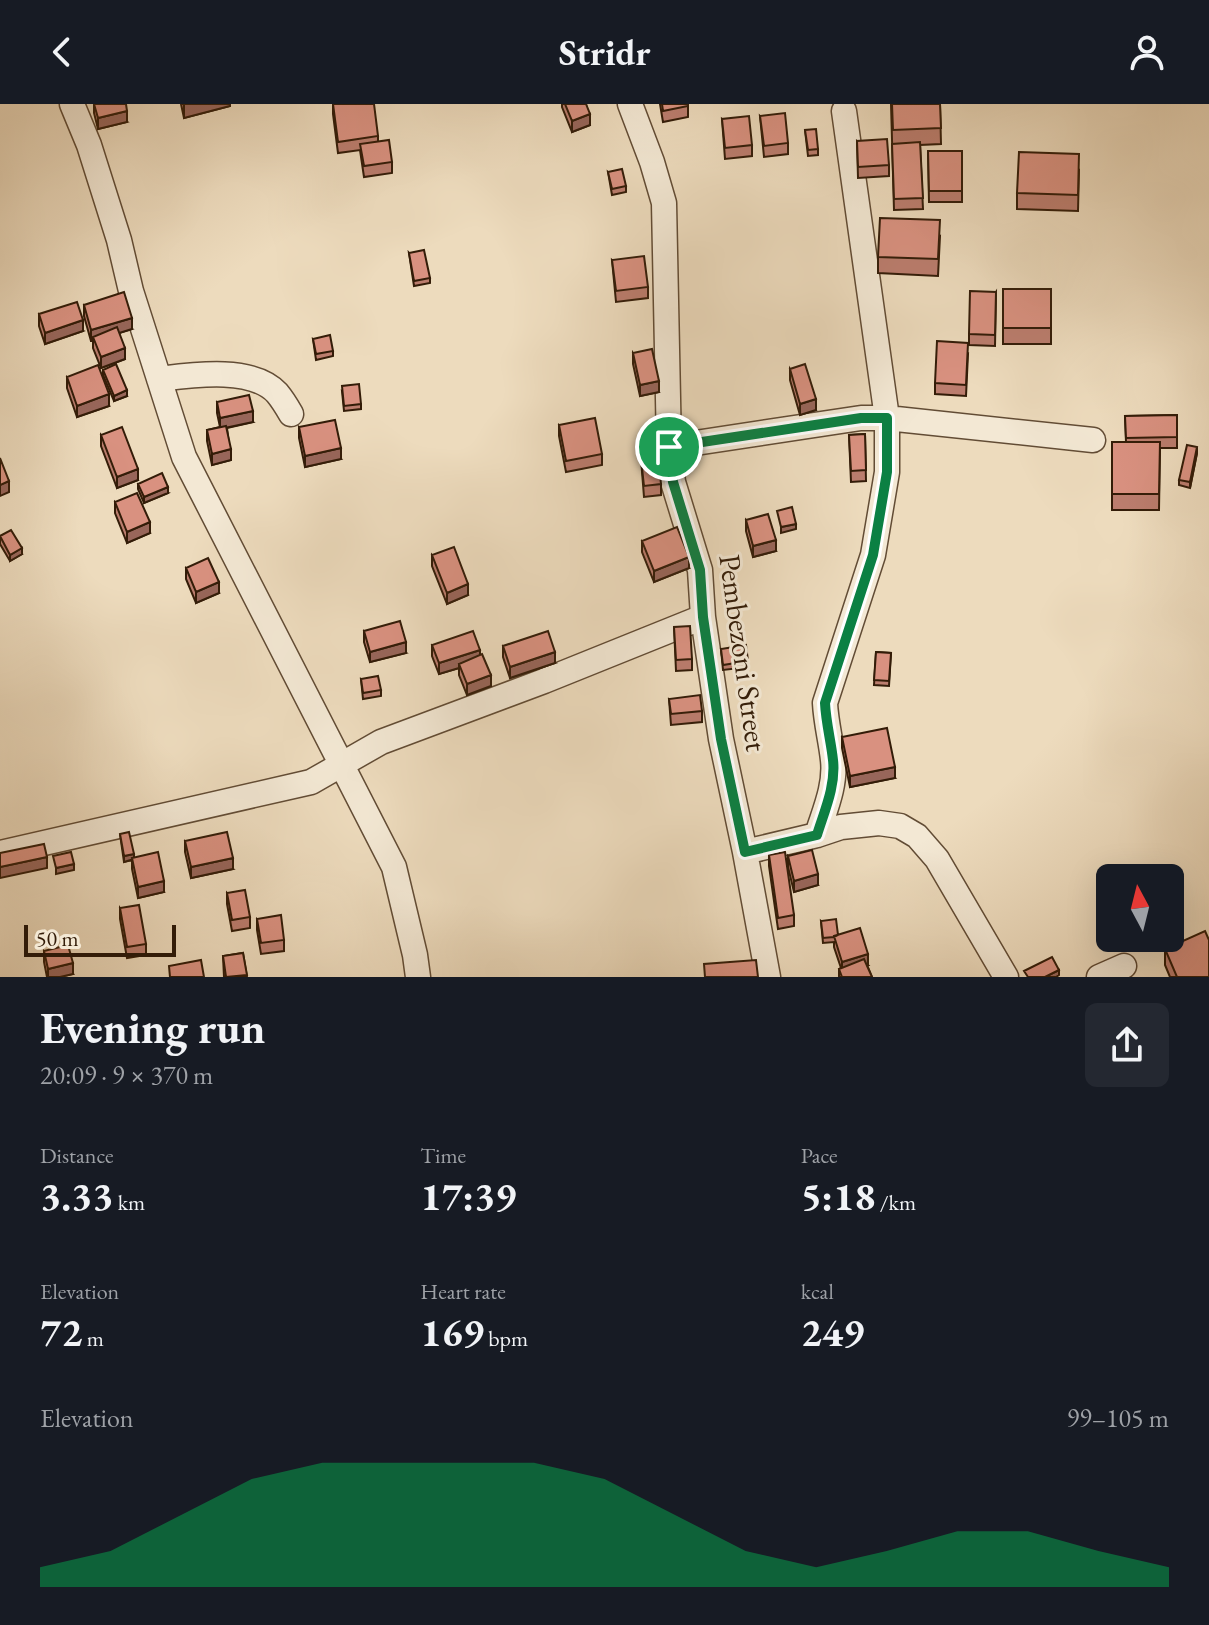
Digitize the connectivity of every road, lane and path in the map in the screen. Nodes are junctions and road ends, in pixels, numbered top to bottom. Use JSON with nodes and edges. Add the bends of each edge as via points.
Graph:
{"nodes":[{"id":1,"x":72,"y":104,"type":"edge"},
{"id":2,"x":630,"y":104,"type":"edge"},
{"id":3,"x":844,"y":111,"type":"dead end"},
{"id":4,"x":159,"y":379,"type":"junction"},
{"id":5,"x":291,"y":414,"type":"dead end"},
{"id":6,"x":887,"y":418,"type":"junction"},
{"id":7,"x":1093,"y":440,"type":"dead end"},
{"id":8,"x":669,"y":447,"type":"junction"},
{"id":9,"x":703,"y":617,"type":"junction"},
{"id":10,"x":342,"y":763,"type":"junction"},
{"id":11,"x":817,"y":835,"type":"junction"},
{"id":12,"x":745,"y":852,"type":"junction"},
{"id":13,"x":0,"y":853,"type":"edge"},
{"id":14,"x":1124,"y":966,"type":"dead end"},
{"id":15,"x":418,"y":977,"type":"edge"},
{"id":16,"x":768,"y":977,"type":"edge"},
{"id":17,"x":1006,"y":977,"type":"edge"},
{"id":18,"x":1099,"y":977,"type":"edge"}],
"edges":[{"from":1,"to":4,"type":"street"},
{"from":2,"to":8,"type":"street","name":"Pembezoni Street","via":[[664,203]]},
{"from":3,"to":6,"type":"street"},
{"from":4,"to":5,"type":"street","via":[[196,374],[255,379],[275,390]]},
{"from":4,"to":10,"type":"street","via":[[184,457]]},
{"from":6,"to":7,"type":"street"},
{"from":6,"to":8,"type":"street"},
{"from":6,"to":11,"type":"street","via":[[887,472],[873,555],[825,703],[834,762]]},
{"from":8,"to":9,"type":"street","name":"Pembezoni Street","via":[[673,482],[700,570]]},
{"from":9,"to":10,"type":"street","via":[[381,742]]},
{"from":9,"to":12,"type":"street","name":"Pembezoni Street"},
{"from":10,"to":13,"type":"street","via":[[311,782]]},
{"from":10,"to":15,"type":"street","via":[[394,867]]},
{"from":11,"to":12,"type":"street"},
{"from":11,"to":17,"type":"street","via":[[879,823],[917,836],[937,859]]},
{"from":12,"to":16,"type":"street","name":"Pembezoni Street"},
{"from":14,"to":18,"type":"street"}]}
